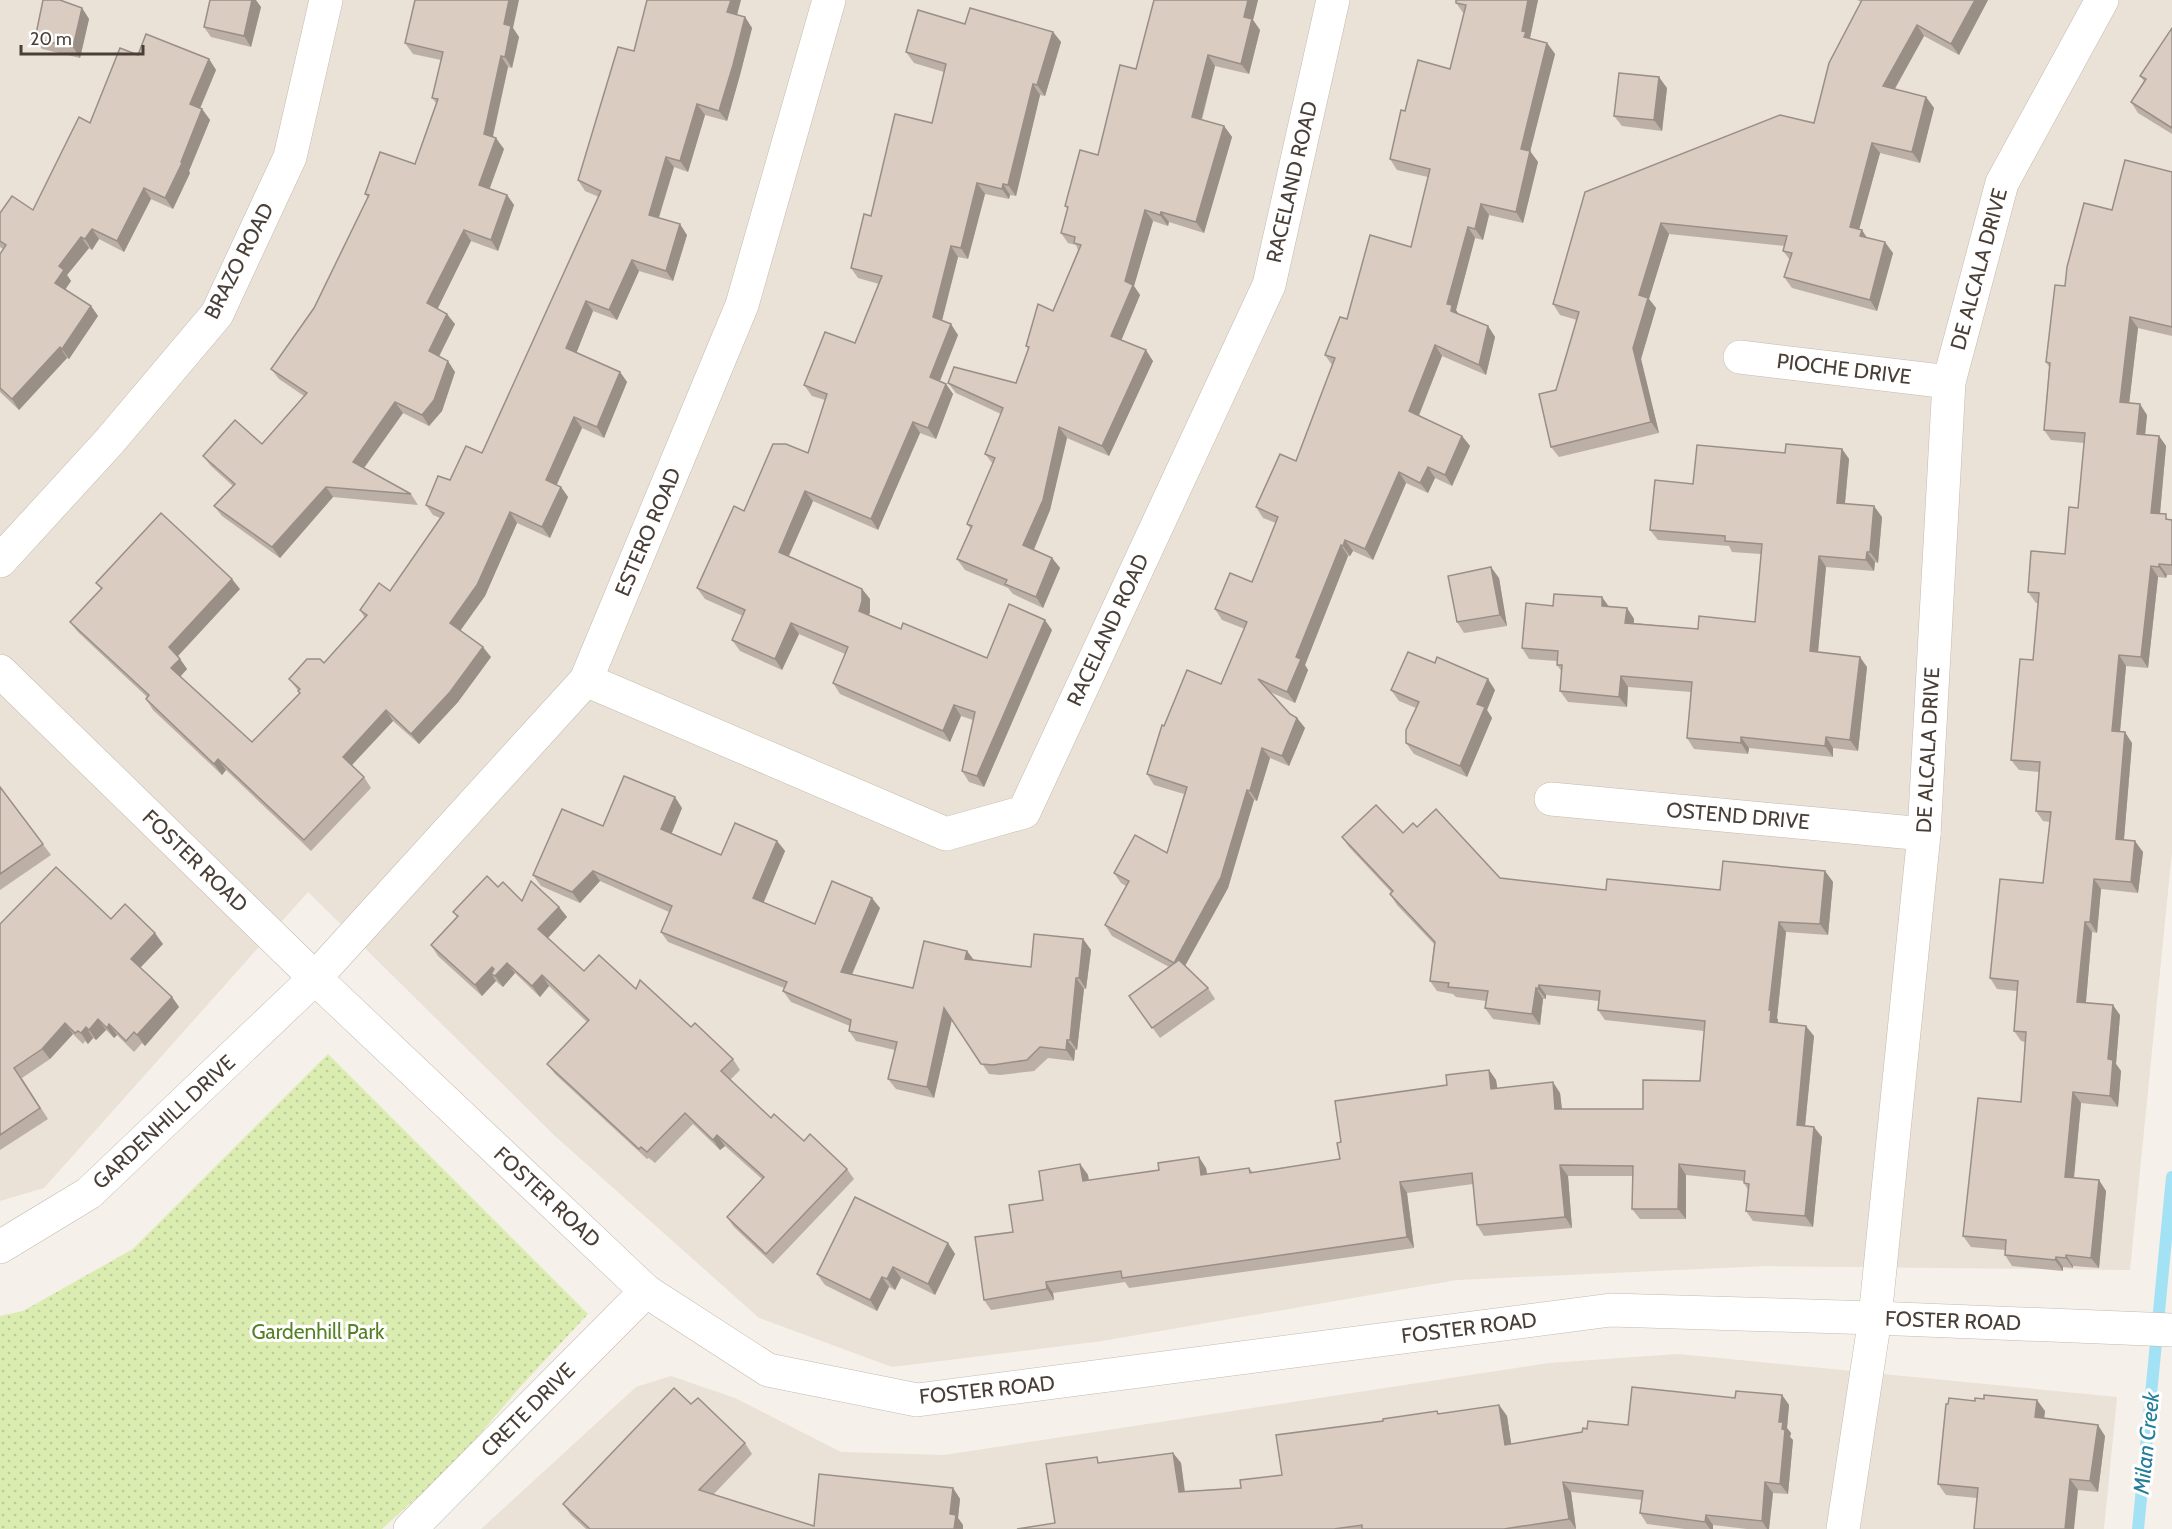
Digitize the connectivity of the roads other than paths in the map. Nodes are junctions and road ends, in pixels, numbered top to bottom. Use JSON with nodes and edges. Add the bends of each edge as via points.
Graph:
{"nodes":[{"id":1,"x":326,"y":0,"type":"edge"},
{"id":2,"x":829,"y":0,"type":"edge"},
{"id":3,"x":1333,"y":0,"type":"edge"},
{"id":4,"x":2102,"y":0,"type":"edge"},
{"id":5,"x":1740,"y":357,"type":"dead end"},
{"id":6,"x":1949,"y":382,"type":"junction"},
{"id":7,"x":0,"y":561,"type":"edge"},
{"id":8,"x":0,"y":671,"type":"edge"},
{"id":9,"x":586,"y":680,"type":"junction"},
{"id":10,"x":1551,"y":799,"type":"dead end"},
{"id":11,"x":1924,"y":834,"type":"junction"},
{"id":12,"x":315,"y":978,"type":"junction"},
{"id":13,"x":0,"y":1247,"type":"edge"},
{"id":14,"x":646,"y":1291,"type":"junction"},
{"id":15,"x":1875,"y":1318,"type":"junction"},
{"id":16,"x":2172,"y":1330,"type":"edge"},
{"id":17,"x":410,"y":1529,"type":"edge"},
{"id":18,"x":1843,"y":1529,"type":"edge"}],
"edges":[{"from":1,"to":7,"type":"street","name":"BRAZO ROAD","via":[[290,157],[217,314],[109,442]]},
{"from":2,"to":9,"type":"street","name":"ESTERO ROAD","via":[[742,305]]},
{"from":3,"to":9,"type":"street","name":"RACELAND ROAD","via":[[1269,285],[1024,812],[946,834]]},
{"from":4,"to":6,"type":"street","name":"DE ALCALA DRIVE","via":[[2002,183]]},
{"from":5,"to":6,"type":"street","name":"PIOCHE DRIVE"},
{"from":6,"to":11,"type":"street","name":"DE ALCALA DRIVE"},
{"from":8,"to":12,"type":"street","name":"FOSTER ROAD"},
{"from":9,"to":12,"type":"street","name":"ESTERO ROAD"},
{"from":10,"to":11,"type":"street","name":"OSTEND DRIVE"},
{"from":11,"to":15,"type":"street","name":"DE ALCALA DRIVE"},
{"from":12,"to":13,"type":"street","name":"GARDENHILL DRIVE","via":[[89,1193]]},
{"from":12,"to":14,"type":"street","name":"FOSTER ROAD"},
{"from":14,"to":15,"type":"street","name":"FOSTER ROAD","via":[[768,1370],[917,1400],[1611,1310]]},
{"from":14,"to":17,"type":"street","name":"CRETE DRIVE"},
{"from":15,"to":16,"type":"street","name":"FOSTER ROAD"},
{"from":15,"to":18,"type":"street","name":"DE ALCALA DRIVE"}]}
